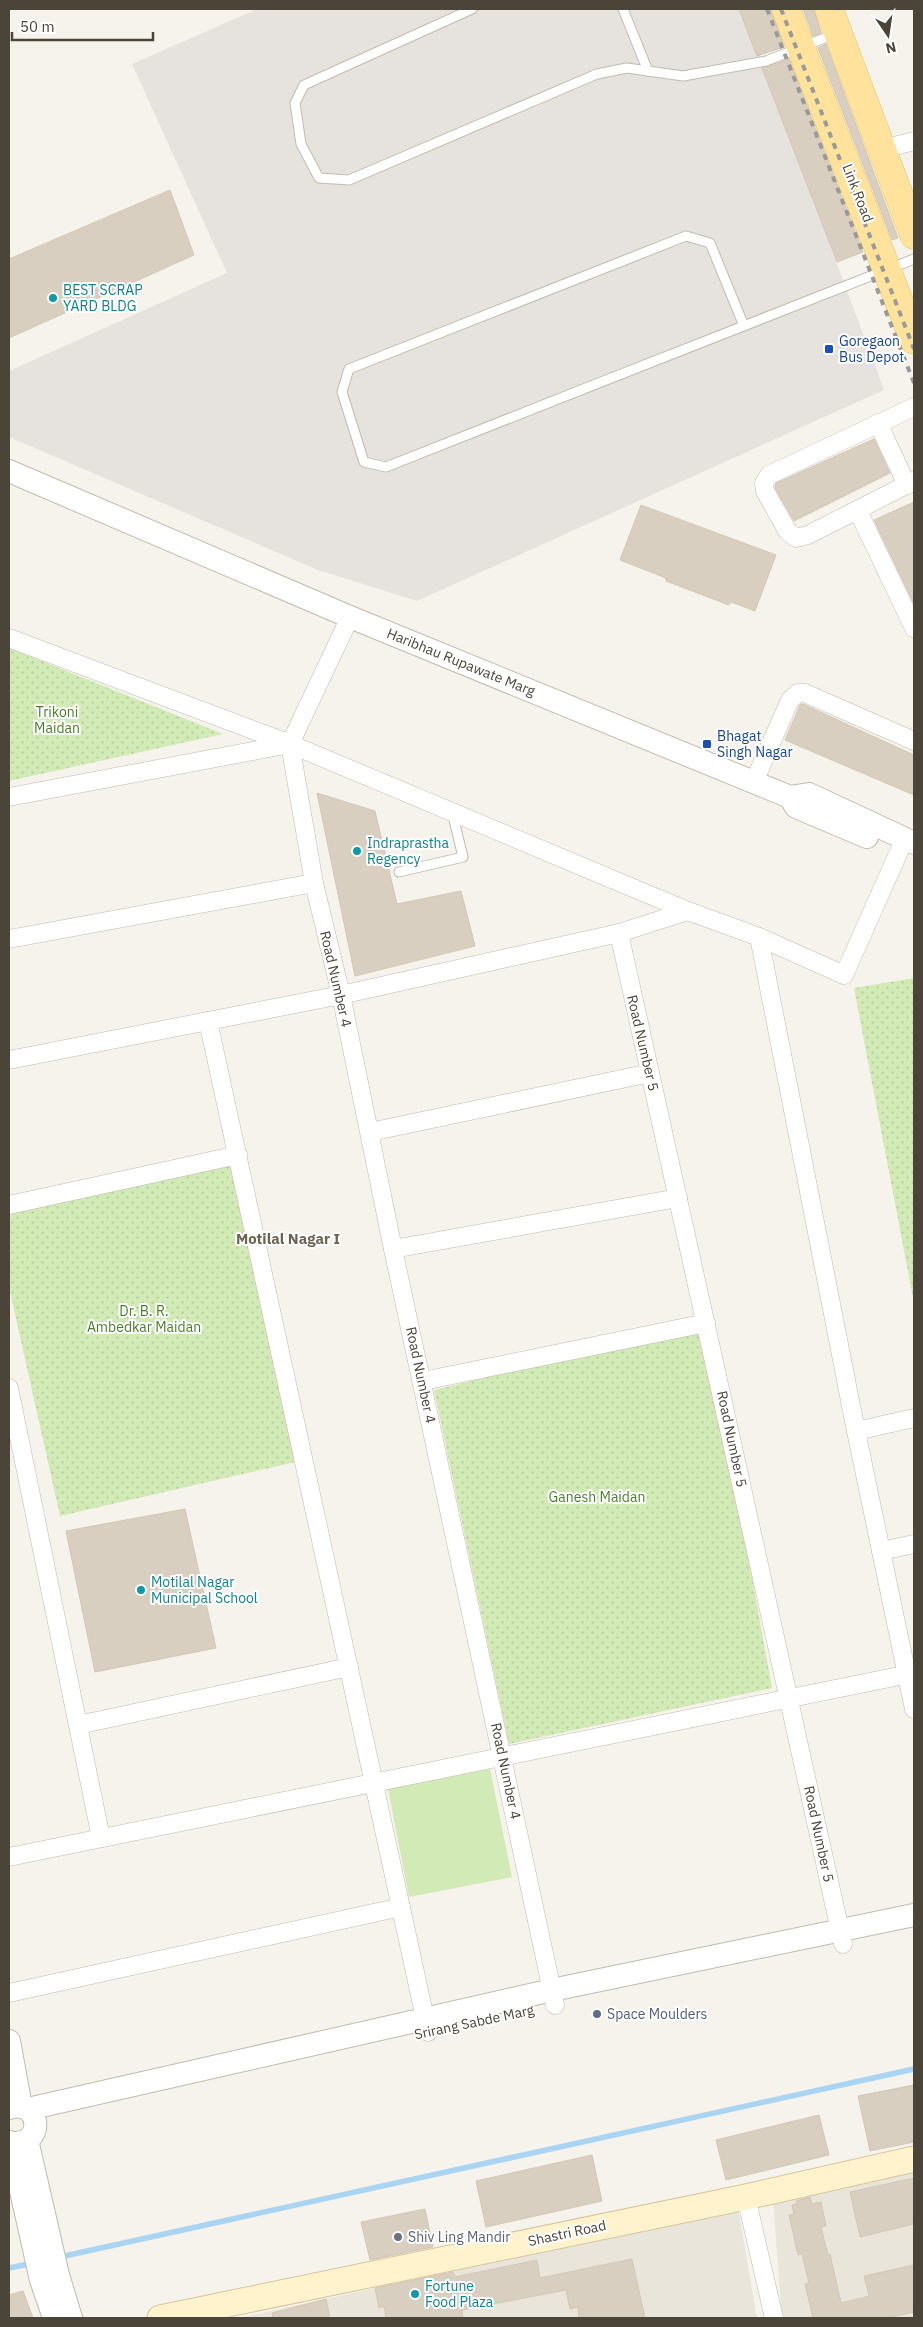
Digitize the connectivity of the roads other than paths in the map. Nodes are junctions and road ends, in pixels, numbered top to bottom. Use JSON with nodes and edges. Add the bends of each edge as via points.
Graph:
{"nodes":[{"id":1,"x":472,"y":9,"type":"edge"},
{"id":2,"x":624,"y":9,"type":"edge"},
{"id":3,"x":786,"y":9,"type":"edge"},
{"id":4,"x":834,"y":21,"type":"edge"},
{"id":5,"x":801,"y":46,"type":"junction"},
{"id":6,"x":648,"y":71,"type":"junction"},
{"id":7,"x":914,"y":141,"type":"edge"},
{"id":8,"x":883,"y":149,"type":"junction"},
{"id":9,"x":914,"y":235,"type":"edge"},
{"id":10,"x":914,"y":259,"type":"edge"},
{"id":11,"x":887,"y":269,"type":"junction"},
{"id":12,"x":744,"y":326,"type":"junction"},
{"id":13,"x":914,"y":340,"type":"edge"},
{"id":14,"x":914,"y":407,"type":"edge"},
{"id":15,"x":878,"y":423,"type":"junction"},
{"id":16,"x":9,"y":471,"type":"edge"},
{"id":17,"x":911,"y":483,"type":"edge"},
{"id":18,"x":858,"y":511,"type":"junction"},
{"id":19,"x":350,"y":617,"type":"junction"},
{"id":20,"x":914,"y":628,"type":"edge"},
{"id":21,"x":9,"y":638,"type":"edge"},
{"id":22,"x":914,"y":741,"type":"edge"},
{"id":23,"x":290,"y":744,"type":"junction"},
{"id":24,"x":754,"y":782,"type":"junction"},
{"id":25,"x":9,"y":797,"type":"edge"},
{"id":26,"x":452,"y":812,"type":"junction"},
{"id":27,"x":908,"y":848,"type":"edge"},
{"id":28,"x":399,"y":872,"type":"dead end"},
{"id":29,"x":314,"y":883,"type":"junction"},
{"id":30,"x":688,"y":912,"type":"junction"},
{"id":31,"x":619,"y":933,"type":"junction"},
{"id":32,"x":759,"y":937,"type":"junction"},
{"id":33,"x":9,"y":939,"type":"edge"},
{"id":34,"x":341,"y":995,"type":"junction"},
{"id":35,"x":208,"y":1021,"type":"junction"},
{"id":36,"x":9,"y":1060,"type":"edge"},
{"id":37,"x":650,"y":1073,"type":"junction"},
{"id":38,"x":370,"y":1132,"type":"junction"},
{"id":39,"x":238,"y":1155,"type":"junction"},
{"id":40,"x":678,"y":1198,"type":"junction"},
{"id":41,"x":9,"y":1205,"type":"edge"},
{"id":42,"x":393,"y":1249,"type":"junction"},
{"id":43,"x":706,"y":1323,"type":"junction"},
{"id":44,"x":423,"y":1381,"type":"junction"},
{"id":45,"x":9,"y":1388,"type":"edge"},
{"id":46,"x":914,"y":1418,"type":"edge"},
{"id":47,"x":856,"y":1430,"type":"junction"},
{"id":48,"x":914,"y":1544,"type":"edge"},
{"id":49,"x":881,"y":1550,"type":"junction"},
{"id":50,"x":349,"y":1667,"type":"junction"},
{"id":51,"x":910,"y":1674,"type":"edge"},
{"id":52,"x":789,"y":1699,"type":"junction"},
{"id":53,"x":914,"y":1709,"type":"edge"},
{"id":54,"x":78,"y":1725,"type":"junction"},
{"id":55,"x":503,"y":1757,"type":"junction"},
{"id":56,"x":374,"y":1783,"type":"junction"},
{"id":57,"x":101,"y":1838,"type":"junction"},
{"id":58,"x":9,"y":1857,"type":"edge"},
{"id":59,"x":401,"y":1907,"type":"junction"},
{"id":60,"x":914,"y":1915,"type":"edge"},
{"id":61,"x":914,"y":1929,"type":"edge"},
{"id":62,"x":842,"y":1937,"type":"junction"},
{"id":63,"x":9,"y":1993,"type":"edge"},
{"id":64,"x":554,"y":1997,"type":"junction"},
{"id":65,"x":427,"y":2026,"type":"junction"},
{"id":66,"x":9,"y":2041,"type":"edge"},
{"id":67,"x":23,"y":2111,"type":"edge"},
{"id":68,"x":15,"y":2141,"type":"edge"},
{"id":69,"x":914,"y":2159,"type":"edge"},
{"id":70,"x":746,"y":2197,"type":"junction"},
{"id":71,"x":49,"y":2277,"type":"junction"},
{"id":72,"x":54,"y":2318,"type":"edge"},
{"id":73,"x":71,"y":2318,"type":"edge"},
{"id":74,"x":160,"y":2318,"type":"edge"},
{"id":75,"x":774,"y":2318,"type":"edge"}],
"edges":[{"from":1,"to":6,"type":"lane","via":[[304,85],[295,103],[301,144],[320,178],[349,180],[597,74],[627,68]]},
{"from":2,"to":6,"type":"lane"},
{"from":3,"to":5,"type":"main road","name":"Link Road"},
{"from":4,"to":5,"type":"lane"},
{"from":4,"to":8,"type":"main road"},
{"from":5,"to":6,"type":"lane","via":[[766,61],[683,76]]},
{"from":5,"to":11,"type":"main road","name":"Link Road"},
{"from":7,"to":8,"type":"street"},
{"from":8,"to":9,"type":"main road"},
{"from":10,"to":11,"type":"lane"},
{"from":11,"to":12,"type":"lane"},
{"from":11,"to":13,"type":"main road","name":"Link Road"},
{"from":12,"to":12,"type":"lane","via":[[386,467],[364,462],[342,392],[349,369],[686,236],[710,243]]},
{"from":14,"to":15,"type":"street"},
{"from":15,"to":17,"type":"street"},
{"from":15,"to":18,"type":"street","via":[[769,475],[764,483],[765,491],[788,532],[796,538]]},
{"from":16,"to":19,"type":"street","name":"Haribhau Rupawate Marg"},
{"from":17,"to":18,"type":"street"},
{"from":18,"to":20,"type":"street"},
{"from":19,"to":23,"type":"street"},
{"from":19,"to":24,"type":"street","name":"Haribhau Rupawate Marg"},
{"from":21,"to":23,"type":"street"},
{"from":22,"to":24,"type":"street","via":[[798,693],[790,700]]},
{"from":23,"to":25,"type":"street"},
{"from":23,"to":26,"type":"street"},
{"from":23,"to":29,"type":"street","name":"Road Number 4"},
{"from":24,"to":27,"type":"street","name":"Haribhau Rupawate Marg","via":[[790,797],[808,794]]},
{"from":26,"to":28,"type":"lane","via":[[463,858]]},
{"from":26,"to":30,"type":"street"},
{"from":27,"to":32,"type":"street","via":[[844,975]]},
{"from":29,"to":33,"type":"street"},
{"from":29,"to":34,"type":"street","name":"Road Number 4"},
{"from":30,"to":31,"type":"street"},
{"from":30,"to":32,"type":"street"},
{"from":31,"to":34,"type":"street"},
{"from":31,"to":37,"type":"street","name":"Road Number 5"},
{"from":32,"to":47,"type":"street"},
{"from":34,"to":35,"type":"street"},
{"from":34,"to":38,"type":"street","name":"Road Number 4"},
{"from":35,"to":36,"type":"street"},
{"from":35,"to":39,"type":"street"},
{"from":37,"to":38,"type":"street"},
{"from":37,"to":40,"type":"street","name":"Road Number 5"},
{"from":38,"to":42,"type":"street","name":"Road Number 4"},
{"from":39,"to":41,"type":"street"},
{"from":39,"to":50,"type":"street"},
{"from":40,"to":42,"type":"street"},
{"from":40,"to":43,"type":"street","name":"Road Number 5"},
{"from":42,"to":44,"type":"street","name":"Road Number 4"},
{"from":43,"to":44,"type":"street"},
{"from":43,"to":52,"type":"street","name":"Road Number 5"},
{"from":44,"to":55,"type":"street","name":"Road Number 4"},
{"from":45,"to":54,"type":"street"},
{"from":46,"to":47,"type":"street"},
{"from":47,"to":49,"type":"street"},
{"from":48,"to":49,"type":"street"},
{"from":49,"to":51,"type":"street"},
{"from":50,"to":54,"type":"street"},
{"from":50,"to":56,"type":"street"},
{"from":51,"to":52,"type":"street"},
{"from":51,"to":53,"type":"street"},
{"from":52,"to":55,"type":"street"},
{"from":52,"to":62,"type":"street","name":"Road Number 5"},
{"from":54,"to":57,"type":"street"},
{"from":55,"to":56,"type":"street"},
{"from":55,"to":64,"type":"street","name":"Road Number 4"},
{"from":56,"to":57,"type":"street"},
{"from":56,"to":59,"type":"street"},
{"from":57,"to":58,"type":"street"},
{"from":59,"to":63,"type":"street"},
{"from":59,"to":65,"type":"street"},
{"from":60,"to":62,"type":"street"},
{"from":61,"to":62,"type":"street","name":"Srirang Sabde Marg"},
{"from":62,"to":64,"type":"street","name":"Srirang Sabde Marg"},
{"from":64,"to":65,"type":"street","name":"Srirang Sabde Marg"},
{"from":65,"to":67,"type":"street","name":"Srirang Sabde Marg","via":[[86,2102]]},
{"from":66,"to":67,"type":"street"},
{"from":67,"to":68,"type":"street","via":[[35,2131]]},
{"from":68,"to":71,"type":"street"},
{"from":69,"to":70,"type":"main road","name":"Shastri Road"},
{"from":70,"to":74,"type":"main road","name":"Shastri Road"},
{"from":70,"to":75,"type":"street"},
{"from":71,"to":72,"type":"street"},
{"from":71,"to":73,"type":"street"}]}
